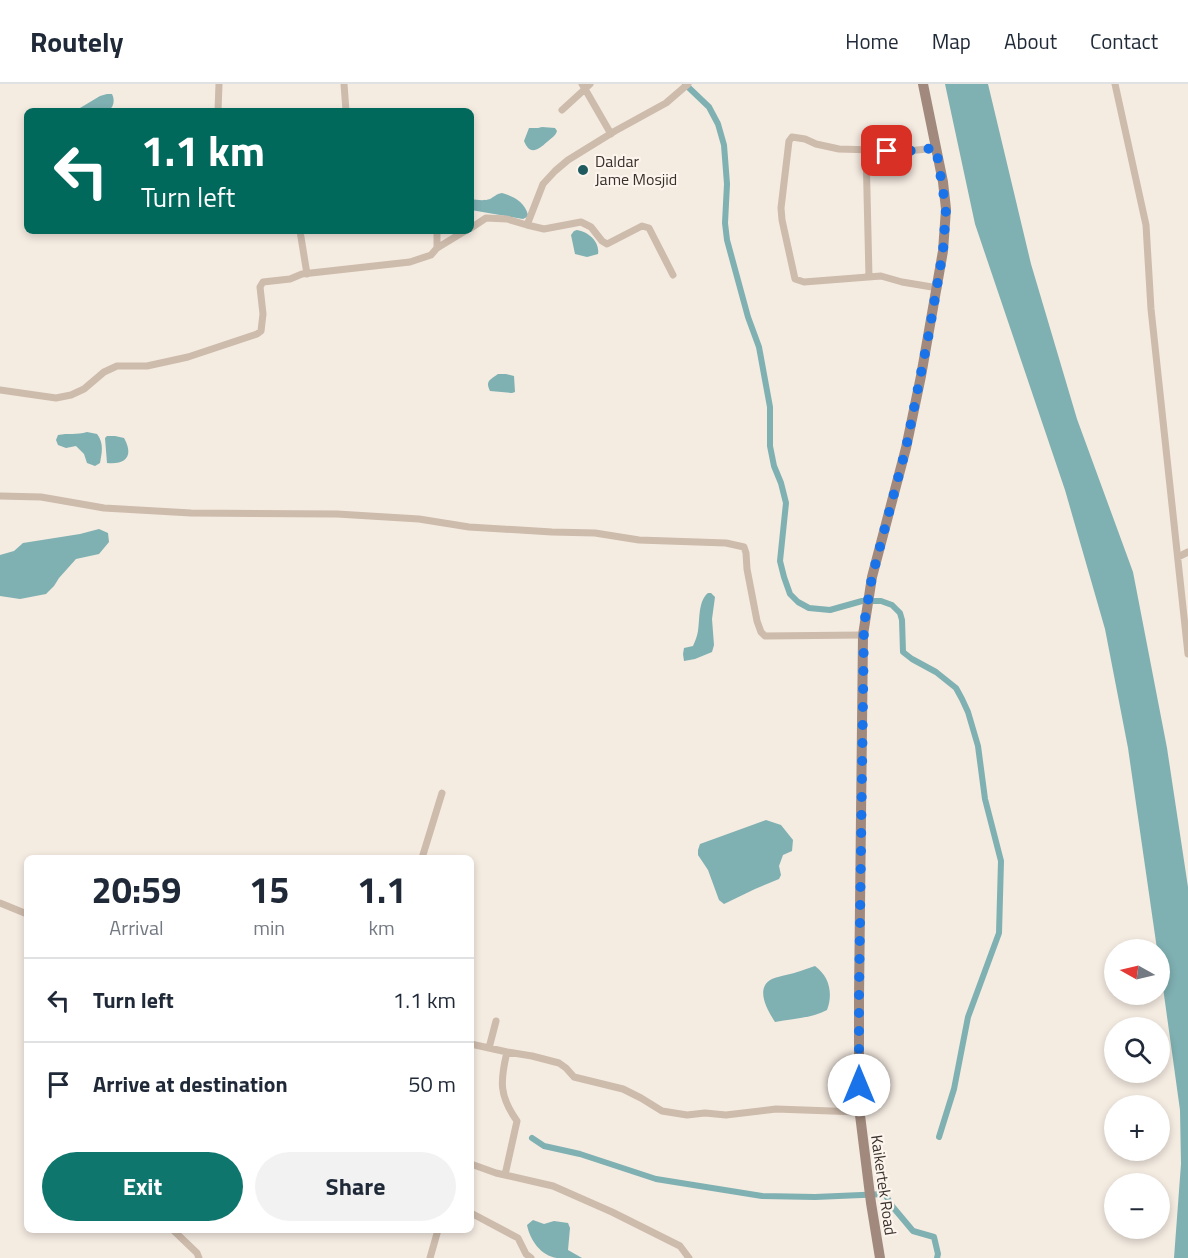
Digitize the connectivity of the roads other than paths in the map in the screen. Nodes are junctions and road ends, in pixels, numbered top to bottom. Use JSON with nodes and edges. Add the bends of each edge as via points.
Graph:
{"nodes":[{"id":1,"x":219,"y":84,"type":"edge"},
{"id":2,"x":344,"y":84,"type":"edge"},
{"id":3,"x":688,"y":84,"type":"edge"},
{"id":4,"x":923,"y":84,"type":"edge"},
{"id":5,"x":1115,"y":84,"type":"edge"},
{"id":6,"x":586,"y":86,"type":"edge"},
{"id":7,"x":218,"y":108,"type":"edge"},
{"id":8,"x":346,"y":108,"type":"edge"},
{"id":9,"x":562,"y":110,"type":"dead end"},
{"id":10,"x":611,"y":134,"type":"junction"},
{"id":11,"x":936,"y":148,"type":"junction"},
{"id":12,"x":866,"y":150,"type":"junction"},
{"id":13,"x":528,"y":225,"type":"junction"},
{"id":14,"x":474,"y":226,"type":"edge"},
{"id":15,"x":300,"y":234,"type":"edge"},
{"id":16,"x":437,"y":234,"type":"edge"},
{"id":17,"x":460,"y":234,"type":"edge"},
{"id":18,"x":437,"y":248,"type":"junction"},
{"id":19,"x":307,"y":274,"type":"junction"},
{"id":20,"x":673,"y":275,"type":"dead end"},
{"id":21,"x":869,"y":277,"type":"junction"},
{"id":22,"x":938,"y":288,"type":"junction"},
{"id":23,"x":0,"y":390,"type":"edge"},
{"id":24,"x":0,"y":496,"type":"edge"},
{"id":25,"x":1188,"y":552,"type":"edge"},
{"id":26,"x":1178,"y":557,"type":"junction"},
{"id":27,"x":864,"y":630,"type":"junction"},
{"id":28,"x":1188,"y":654,"type":"edge"},
{"id":29,"x":442,"y":793,"type":"dead end"},
{"id":30,"x":423,"y":855,"type":"edge"},
{"id":31,"x":0,"y":903,"type":"edge"},
{"id":32,"x":24,"y":913,"type":"edge"},
{"id":33,"x":496,"y":1021,"type":"dead end"},
{"id":34,"x":474,"y":1045,"type":"edge"},
{"id":35,"x":489,"y":1048,"type":"junction"},
{"id":36,"x":507,"y":1052,"type":"junction"},
{"id":37,"x":859,"y":1112,"type":"junction"},
{"id":38,"x":474,"y":1165,"type":"edge"},
{"id":39,"x":505,"y":1175,"type":"junction"},
{"id":40,"x":474,"y":1215,"type":"edge"},
{"id":41,"x":176,"y":1233,"type":"edge"},
{"id":42,"x":437,"y":1233,"type":"edge"},
{"id":43,"x":199,"y":1258,"type":"edge"},
{"id":44,"x":430,"y":1258,"type":"edge"},
{"id":45,"x":531,"y":1258,"type":"edge"},
{"id":46,"x":689,"y":1258,"type":"edge"},
{"id":47,"x":880,"y":1258,"type":"edge"}],
"edges":[{"from":1,"to":7,"type":"street"},
{"from":2,"to":8,"type":"street"},
{"from":3,"to":10,"type":"street","via":[[666,103]]},
{"from":4,"to":11,"type":"main road","name":"Kaikertek Road"},
{"from":5,"to":26,"type":"street","via":[[1146,225],[1151,309]]},
{"from":6,"to":9,"type":"street"},
{"from":6,"to":10,"type":"street"},
{"from":10,"to":13,"type":"street","via":[[568,160],[543,184]]},
{"from":11,"to":12,"type":"street"},
{"from":11,"to":22,"type":"main road","name":"Kaikertek Road","via":[[946,209]]},
{"from":12,"to":21,"type":"street"},
{"from":12,"to":21,"type":"street","via":[[790,138],[781,208],[795,279],[804,282]]},
{"from":13,"to":14,"type":"street","via":[[486,218]]},
{"from":13,"to":20,"type":"street","via":[[544,229],[581,222],[607,244],[642,226],[649,228]]},
{"from":15,"to":19,"type":"street"},
{"from":16,"to":18,"type":"street"},
{"from":17,"to":18,"type":"street"},
{"from":18,"to":19,"type":"street","via":[[431,255],[410,262]]},
{"from":19,"to":23,"type":"street","via":[[263,282],[262,324],[257,334],[188,357],[147,366],[117,366],[71,395],[56,398]]},
{"from":21,"to":22,"type":"street"},
{"from":22,"to":27,"type":"main road","name":"Kaikertek Road","via":[[906,448],[872,577]]},
{"from":24,"to":27,"type":"street","via":[[41,497],[115,509],[337,514],[523,531],[595,533],[639,540],[726,543],[744,548],[757,621],[765,636]]},
{"from":25,"to":26,"type":"street"},
{"from":26,"to":28,"type":"street"},
{"from":27,"to":37,"type":"main road","name":"Kaikertek Road"},
{"from":29,"to":30,"type":"street"},
{"from":31,"to":32,"type":"street"},
{"from":33,"to":35,"type":"street"},
{"from":34,"to":35,"type":"street"},
{"from":35,"to":36,"type":"street"},
{"from":36,"to":37,"type":"street","via":[[559,1063],[574,1077],[623,1089],[670,1113],[726,1115],[776,1109]]},
{"from":36,"to":39,"type":"street","via":[[501,1084],[507,1108],[517,1121]]},
{"from":37,"to":47,"type":"main road","name":"Kaikertek Road"},
{"from":38,"to":39,"type":"street"},
{"from":39,"to":46,"type":"street","via":[[574,1195],[680,1246]]},
{"from":40,"to":45,"type":"street","via":[[518,1238]]},
{"from":41,"to":43,"type":"street"},
{"from":42,"to":44,"type":"street"}]}
